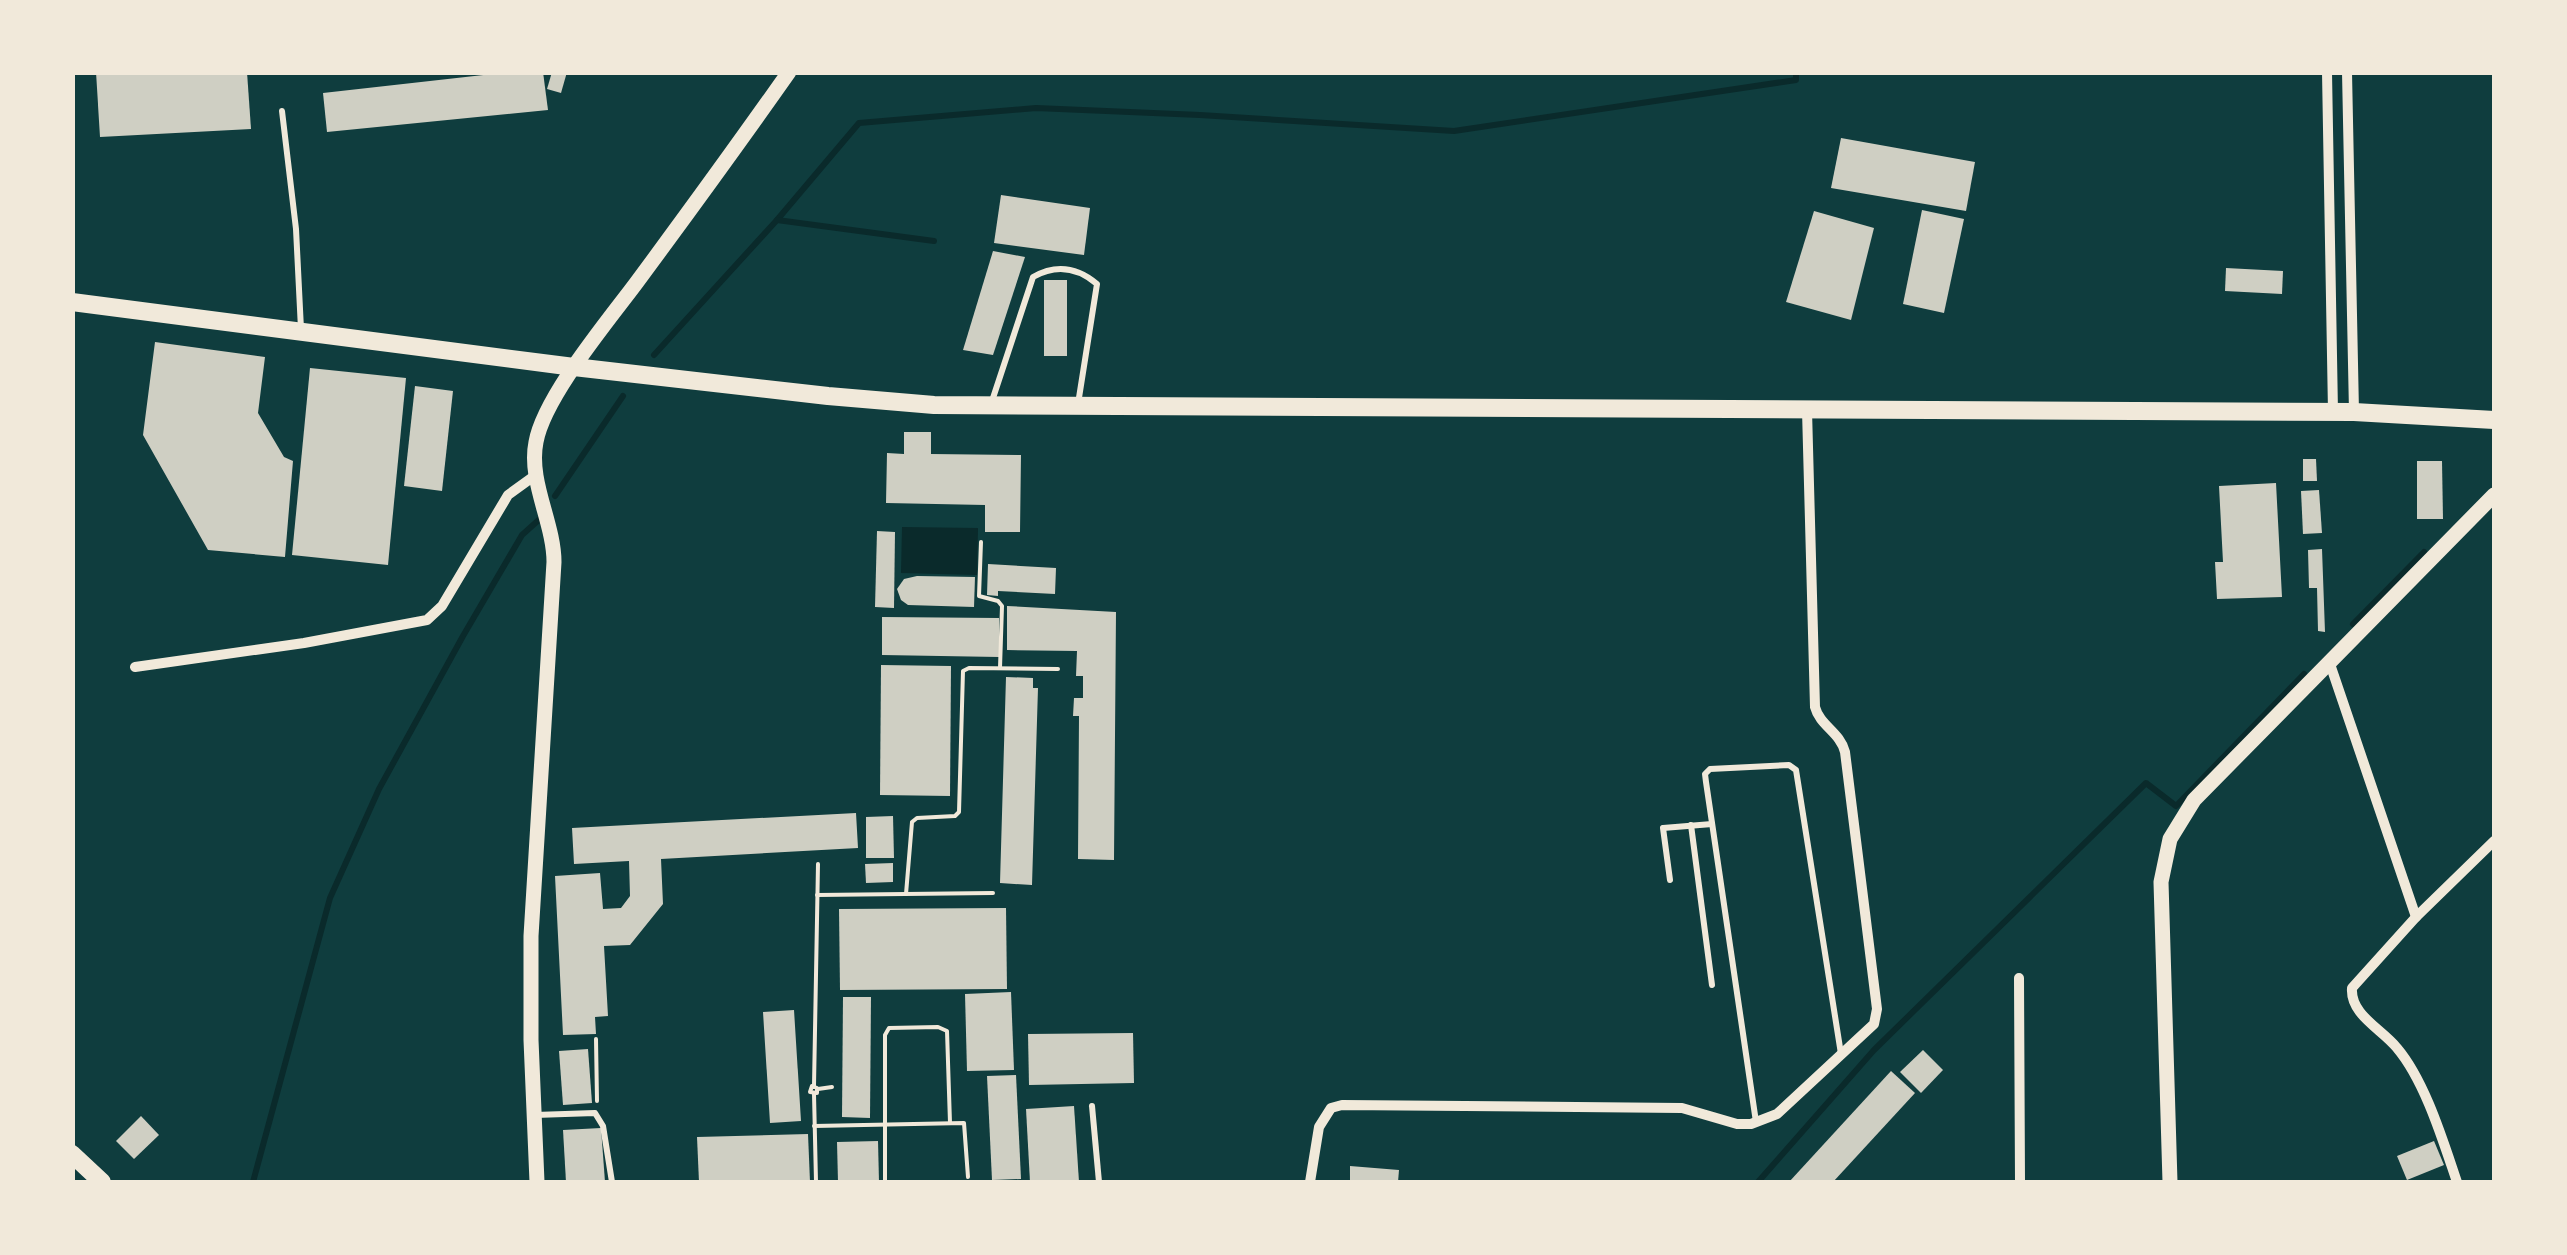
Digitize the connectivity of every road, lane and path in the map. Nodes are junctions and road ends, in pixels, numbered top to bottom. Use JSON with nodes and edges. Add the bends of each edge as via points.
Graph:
{"nodes":[{"id":1,"x":789,"y":72,"type":"edge"},
{"id":2,"x":2327,"y":72,"type":"edge"},
{"id":3,"x":2346,"y":72,"type":"edge"},
{"id":4,"x":282,"y":111,"type":"dead end"},
{"id":5,"x":72,"y":302,"type":"edge"},
{"id":6,"x":301,"y":333,"type":"junction"},
{"id":7,"x":2332,"y":334,"type":"junction"},
{"id":8,"x":2352,"y":334,"type":"junction"},
{"id":9,"x":574,"y":367,"type":"junction"},
{"id":10,"x":990,"y":407,"type":"junction"},
{"id":11,"x":1077,"y":408,"type":"junction"},
{"id":12,"x":1807,"y":410,"type":"junction"},
{"id":13,"x":2333,"y":412,"type":"junction"},
{"id":14,"x":2354,"y":412,"type":"junction"},
{"id":15,"x":2494,"y":420,"type":"edge"},
{"id":16,"x":537,"y":474,"type":"junction"},
{"id":17,"x":2494,"y":495,"type":"edge"},
{"id":18,"x":981,"y":542,"type":"dead end"},
{"id":19,"x":2328,"y":660,"type":"junction"},
{"id":20,"x":135,"y":667,"type":"dead end"},
{"id":21,"x":1000,"y":668,"type":"junction"},
{"id":22,"x":1058,"y":668,"type":"dead end"},
{"id":23,"x":1712,"y":824,"type":"junction"},
{"id":24,"x":1690,"y":825,"type":"junction"},
{"id":25,"x":2494,"y":841,"type":"edge"},
{"id":26,"x":818,"y":864,"type":"dead end"},
{"id":27,"x":1670,"y":880,"type":"dead end"},
{"id":28,"x":993,"y":893,"type":"dead end"},
{"id":29,"x":906,"y":894,"type":"junction"},
{"id":30,"x":818,"y":895,"type":"junction"},
{"id":31,"x":2416,"y":917,"type":"junction"},
{"id":32,"x":2019,"y":978,"type":"dead end"},
{"id":33,"x":1712,"y":985,"type":"dead end"},
{"id":34,"x":596,"y":1039,"type":"dead end"},
{"id":35,"x":1841,"y":1055,"type":"junction"},
{"id":36,"x":832,"y":1088,"type":"dead end"},
{"id":37,"x":814,"y":1089,"type":"junction"},
{"id":38,"x":802,"y":1090,"type":"dead end"},
{"id":39,"x":1092,"y":1106,"type":"dead end"},
{"id":40,"x":534,"y":1115,"type":"junction"},
{"id":41,"x":598,"y":1116,"type":"junction"},
{"id":42,"x":1756,"y":1122,"type":"junction"},
{"id":43,"x":950,"y":1123,"type":"junction"},
{"id":44,"x":884,"y":1125,"type":"junction"},
{"id":45,"x":814,"y":1126,"type":"junction"},
{"id":46,"x":72,"y":1154,"type":"edge"},
{"id":47,"x":968,"y":1177,"type":"dead end"},
{"id":48,"x":102,"y":1182,"type":"edge"},
{"id":49,"x":537,"y":1182,"type":"edge"},
{"id":50,"x":612,"y":1182,"type":"edge"},
{"id":51,"x":816,"y":1182,"type":"edge"},
{"id":52,"x":884,"y":1182,"type":"edge"},
{"id":53,"x":1099,"y":1182,"type":"edge"},
{"id":54,"x":1310,"y":1182,"type":"edge"},
{"id":55,"x":2020,"y":1182,"type":"edge"},
{"id":56,"x":2170,"y":1182,"type":"edge"},
{"id":57,"x":2457,"y":1182,"type":"edge"}],
"edges":[{"from":1,"to":9,"type":"street"},
{"from":2,"to":7,"type":"street"},
{"from":3,"to":8,"type":"street"},
{"from":4,"to":6,"type":"lane"},
{"from":5,"to":6,"type":"main road"},
{"from":6,"to":9,"type":"main road"},
{"from":7,"to":8,"type":"street"},
{"from":7,"to":13,"type":"street"},
{"from":8,"to":14,"type":"street"},
{"from":9,"to":10,"type":"main road","via":[[883,402]]},
{"from":9,"to":16,"type":"street","via":[[540,428]]},
{"from":10,"to":11,"type":"main road"},
{"from":10,"to":11,"type":"lane","via":[[1033,276],[1061,268],[1097,284]]},
{"from":11,"to":12,"type":"main road"},
{"from":12,"to":13,"type":"main road"},
{"from":12,"to":35,"type":"street","via":[[1815,707],[1846,752],[1877,1009],[1874,1024]]},
{"from":13,"to":14,"type":"main road"},
{"from":14,"to":15,"type":"main road"},
{"from":16,"to":20,"type":"street","via":[[508,495],[427,620]]},
{"from":16,"to":40,"type":"street","via":[[554,562],[531,936]]},
{"from":17,"to":19,"type":"street"},
{"from":18,"to":21,"type":"path","via":[[979,596],[1002,606]]},
{"from":19,"to":31,"type":"street"},
{"from":19,"to":56,"type":"street","via":[[2194,800],[2163,862]]},
{"from":21,"to":22,"type":"path"},
{"from":21,"to":29,"type":"path","via":[[964,671],[960,812],[912,822]]},
{"from":23,"to":24,"type":"lane"},
{"from":23,"to":35,"type":"lane","via":[[1707,770],[1793,767]]},
{"from":23,"to":42,"type":"lane"},
{"from":24,"to":27,"type":"lane","via":[[1663,828]]},
{"from":24,"to":33,"type":"lane"},
{"from":25,"to":31,"type":"street"},
{"from":26,"to":30,"type":"path"},
{"from":28,"to":29,"type":"path"},
{"from":29,"to":30,"type":"path"},
{"from":30,"to":37,"type":"path"},
{"from":31,"to":57,"type":"street","via":[[2356,980],[2352,998],[2408,1063]]},
{"from":32,"to":55,"type":"street"},
{"from":34,"to":41,"type":"path"},
{"from":35,"to":42,"type":"street","via":[[1777,1114]]},
{"from":36,"to":37,"type":"path"},
{"from":37,"to":38,"type":"path"},
{"from":37,"to":45,"type":"path"},
{"from":39,"to":53,"type":"lane"},
{"from":40,"to":41,"type":"lane"},
{"from":40,"to":49,"type":"street"},
{"from":41,"to":50,"type":"lane"},
{"from":42,"to":54,"type":"street","via":[[1736,1124],[1682,1108],[1342,1105],[1331,1108],[1319,1127]]},
{"from":43,"to":44,"type":"path"},
{"from":43,"to":44,"type":"path","via":[[947,1031],[894,1027],[886,1032]]},
{"from":43,"to":47,"type":"path","via":[[964,1123]]},
{"from":44,"to":45,"type":"path"},
{"from":44,"to":52,"type":"path"},
{"from":45,"to":51,"type":"path"},
{"from":46,"to":48,"type":"main road"}]}
